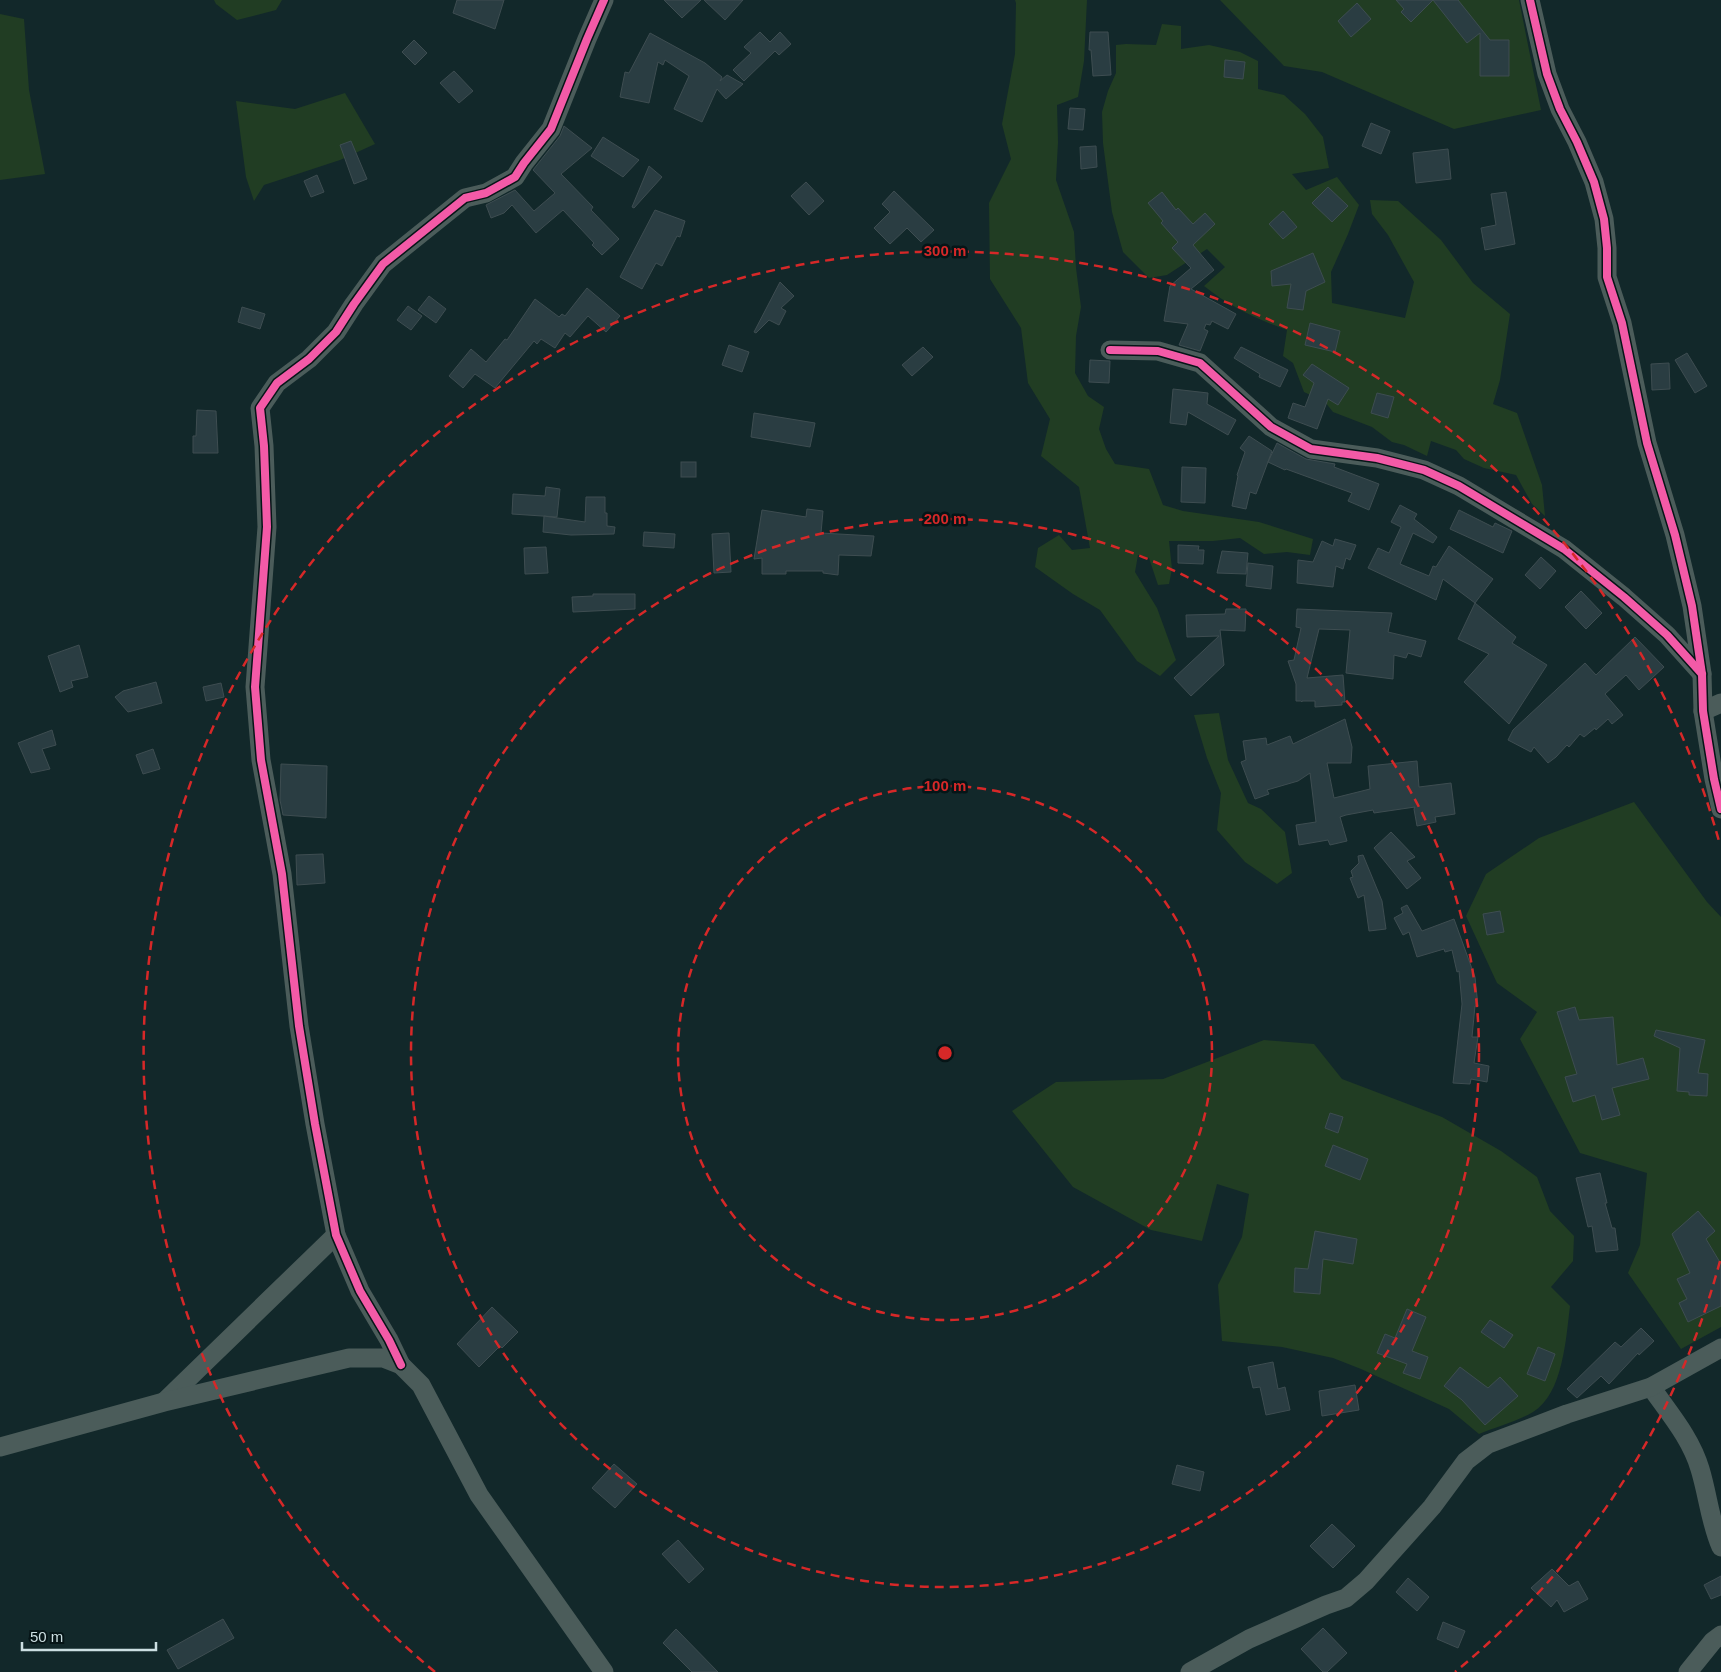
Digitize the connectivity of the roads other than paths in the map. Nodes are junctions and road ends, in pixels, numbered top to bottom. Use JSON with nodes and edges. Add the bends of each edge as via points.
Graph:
{"nodes":[{"id":1,"x":604,"y":0,"type":"edge"},
{"id":2,"x":1530,"y":0,"type":"edge"},
{"id":3,"x":1110,"y":350,"type":"dead end"},
{"id":4,"x":1702,"y":674,"type":"junction"},
{"id":5,"x":1721,"y":704,"type":"edge"},
{"id":6,"x":1703,"y":711,"type":"junction"},
{"id":7,"x":1721,"y":809,"type":"edge"},
{"id":8,"x":336,"y":1235,"type":"junction"},
{"id":9,"x":1721,"y":1348,"type":"edge"},
{"id":10,"x":401,"y":1365,"type":"junction"},
{"id":11,"x":1651,"y":1387,"type":"junction"},
{"id":12,"x":164,"y":1402,"type":"junction"},
{"id":13,"x":0,"y":1447,"type":"edge"},
{"id":14,"x":1721,"y":1546,"type":"edge"},
{"id":15,"x":1721,"y":1635,"type":"edge"},
{"id":16,"x":604,"y":1672,"type":"edge"},
{"id":17,"x":1190,"y":1672,"type":"edge"},
{"id":18,"x":1688,"y":1672,"type":"edge"}],
"edges":[{"from":1,"to":8,"type":"street","via":[[552,129],[515,177],[486,193],[464,198],[383,264],[336,332],[309,359],[277,383],[260,408],[267,527],[255,687],[260,751],[282,874],[300,1036]]},
{"from":2,"to":4,"type":"street","via":[[1547,74],[1594,182],[1604,220],[1607,277],[1622,323],[1647,443],[1688,588]]},
{"from":3,"to":4,"type":"street","via":[[1158,351],[1200,363],[1271,427],[1311,449],[1377,458],[1424,470],[1460,486],[1564,549],[1660,628]]},
{"from":4,"to":6,"type":"street"},
{"from":5,"to":6,"type":"street"},
{"from":6,"to":7,"type":"street"},
{"from":8,"to":10,"type":"street","via":[[360,1291]]},
{"from":8,"to":12,"type":"street"},
{"from":9,"to":11,"type":"street"},
{"from":10,"to":12,"type":"street","via":[[383,1358],[349,1358]]},
{"from":10,"to":16,"type":"street","via":[[421,1385],[479,1495]]},
{"from":11,"to":14,"type":"street","via":[[1687,1438],[1700,1467]]},
{"from":11,"to":17,"type":"street","via":[[1488,1444],[1466,1461],[1373,1574],[1346,1598],[1249,1639]]},
{"from":12,"to":13,"type":"street"},
{"from":15,"to":18,"type":"street"}]}
